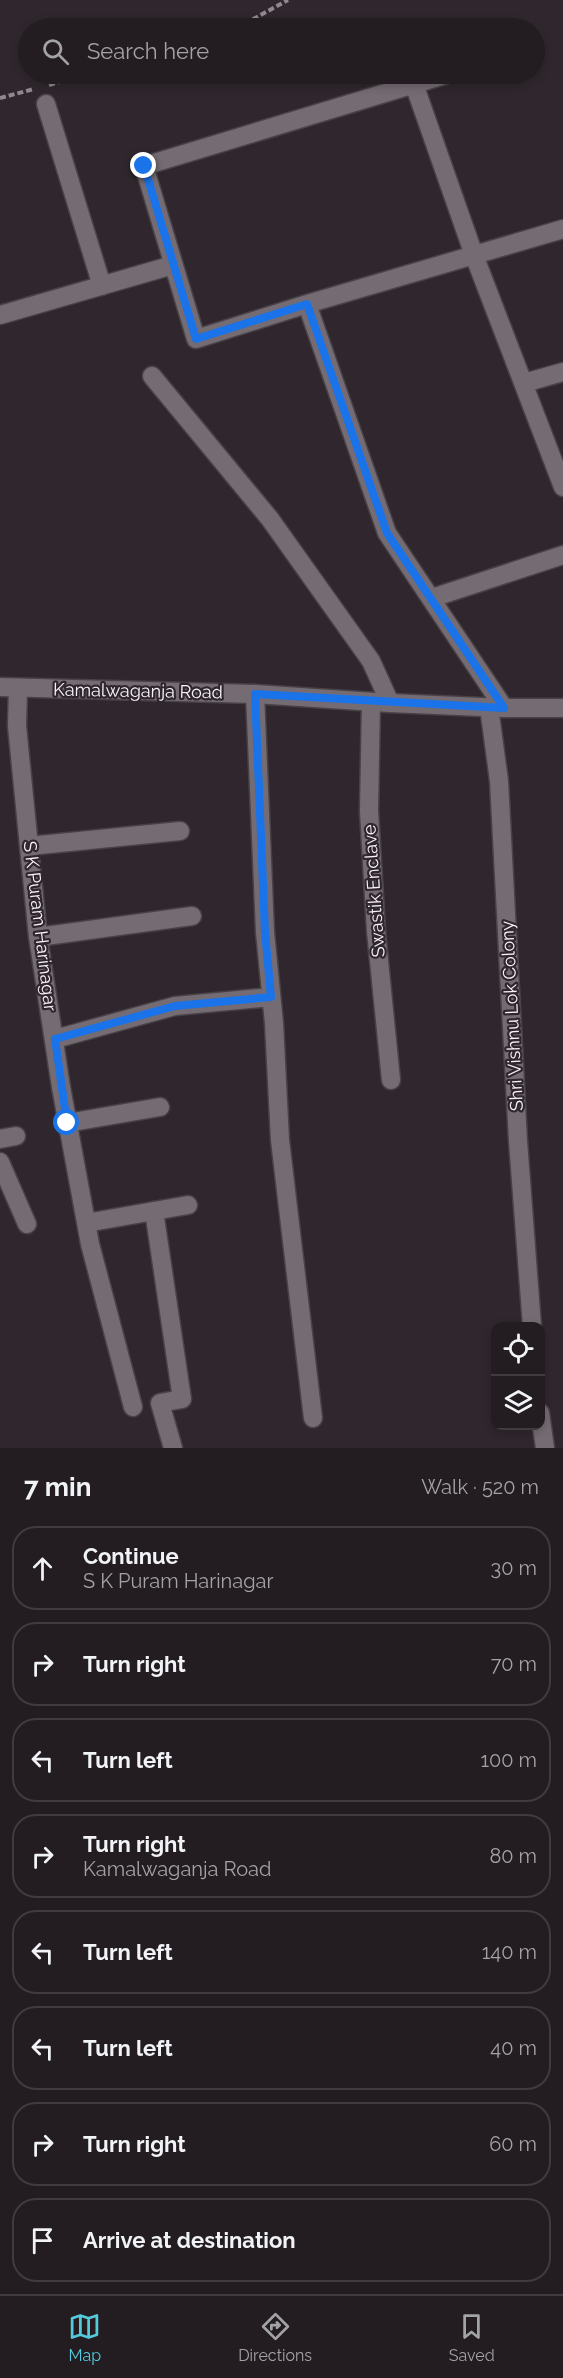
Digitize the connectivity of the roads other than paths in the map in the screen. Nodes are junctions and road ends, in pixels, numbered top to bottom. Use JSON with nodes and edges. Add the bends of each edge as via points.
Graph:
{"nodes":[{"id":1,"x":414,"y":84,"type":"joint"},
{"id":2,"x":46,"y":104,"type":"dead end"},
{"id":3,"x":563,"y":229,"type":"edge"},
{"id":4,"x":474,"y":255,"type":"junction"},
{"id":5,"x":173,"y":265,"type":"junction"},
{"id":6,"x":102,"y":286,"type":"junction"},
{"id":7,"x":307,"y":304,"type":"junction"},
{"id":8,"x":0,"y":315,"type":"edge"},
{"id":9,"x":563,"y":372,"type":"edge"},
{"id":10,"x":152,"y":376,"type":"dead end"},
{"id":11,"x":524,"y":383,"type":"junction"},
{"id":12,"x":563,"y":487,"type":"edge"},
{"id":13,"x":563,"y":555,"type":"edge"},
{"id":14,"x":432,"y":598,"type":"junction"},
{"id":15,"x":9,"y":688,"type":"edge"},
{"id":16,"x":255,"y":694,"type":"junction"},
{"id":17,"x":371,"y":702,"type":"junction"},
{"id":18,"x":390,"y":703,"type":"junction"},
{"id":19,"x":497,"y":707,"type":"junction"},
{"id":20,"x":563,"y":708,"type":"edge"},
{"id":21,"x":180,"y":831,"type":"dead end"},
{"id":22,"x":29,"y":846,"type":"junction"},
{"id":23,"x":192,"y":916,"type":"dead end"},
{"id":24,"x":38,"y":937,"type":"junction"},
{"id":25,"x":271,"y":997,"type":"junction"},
{"id":26,"x":55,"y":1039,"type":"junction"},
{"id":27,"x":391,"y":1080,"type":"dead end"},
{"id":28,"x":160,"y":1107,"type":"dead end"},
{"id":29,"x":67,"y":1123,"type":"junction"},
{"id":30,"x":0,"y":1162,"type":"edge"},
{"id":31,"x":188,"y":1206,"type":"dead end"},
{"id":32,"x":154,"y":1211,"type":"junction"},
{"id":33,"x":86,"y":1223,"type":"junction"},
{"id":34,"x":27,"y":1224,"type":"dead end"},
{"id":35,"x":532,"y":1322,"type":"edge"},
{"id":36,"x":133,"y":1407,"type":"dead end"},
{"id":37,"x":313,"y":1419,"type":"dead end"},
{"id":38,"x":542,"y":1430,"type":"edge"},
{"id":39,"x":173,"y":1448,"type":"edge"},
{"id":40,"x":545,"y":1448,"type":"edge"}],
"edges":[{"from":1,"to":4,"type":"street"},
{"from":1,"to":5,"type":"street","via":[[144,166]]},
{"from":2,"to":6,"type":"street"},
{"from":3,"to":4,"type":"street"},
{"from":4,"to":7,"type":"street"},
{"from":4,"to":11,"type":"street"},
{"from":5,"to":6,"type":"street"},
{"from":5,"to":7,"type":"street","via":[[196,339]]},
{"from":6,"to":8,"type":"street"},
{"from":7,"to":14,"type":"street","via":[[387,533]]},
{"from":9,"to":11,"type":"street"},
{"from":10,"to":18,"type":"street","via":[[270,519],[371,661]]},
{"from":11,"to":12,"type":"street"},
{"from":13,"to":14,"type":"street"},
{"from":14,"to":19,"type":"street"},
{"from":15,"to":16,"type":"street","name":"Kamalwaganja Road"},
{"from":15,"to":22,"type":"street","name":"S K Puram Harinagar","via":[[17,726]]},
{"from":16,"to":17,"type":"street","name":"Kamalwaganja Road"},
{"from":16,"to":25,"type":"street"},
{"from":17,"to":18,"type":"street","name":"Kamalwaganja Road"},
{"from":17,"to":27,"type":"street","name":"Swastik Enclave","via":[[369,811]]},
{"from":18,"to":19,"type":"street","name":"Kamalwaganja Road"},
{"from":19,"to":20,"type":"street","name":"Kamalwaganja Road"},
{"from":19,"to":35,"type":"street","name":"Shri Vishnu Lok Colony","via":[[518,1141]]},
{"from":21,"to":22,"type":"street"},
{"from":22,"to":24,"type":"street","name":"S K Puram Harinagar"},
{"from":23,"to":24,"type":"street"},
{"from":24,"to":26,"type":"street","name":"S K Puram Harinagar"},
{"from":25,"to":26,"type":"street","via":[[175,1006]]},
{"from":25,"to":37,"type":"street","via":[[280,1140]]},
{"from":26,"to":29,"type":"street","name":"S K Puram Harinagar"},
{"from":28,"to":29,"type":"street"},
{"from":29,"to":33,"type":"street","name":"S K Puram Harinagar"},
{"from":30,"to":34,"type":"street"},
{"from":31,"to":32,"type":"street"},
{"from":32,"to":33,"type":"street"},
{"from":32,"to":39,"type":"street","via":[[182,1399],[160,1403]]},
{"from":33,"to":36,"type":"street","name":"S K Puram Harinagar"},
{"from":38,"to":40,"type":"street"}]}
